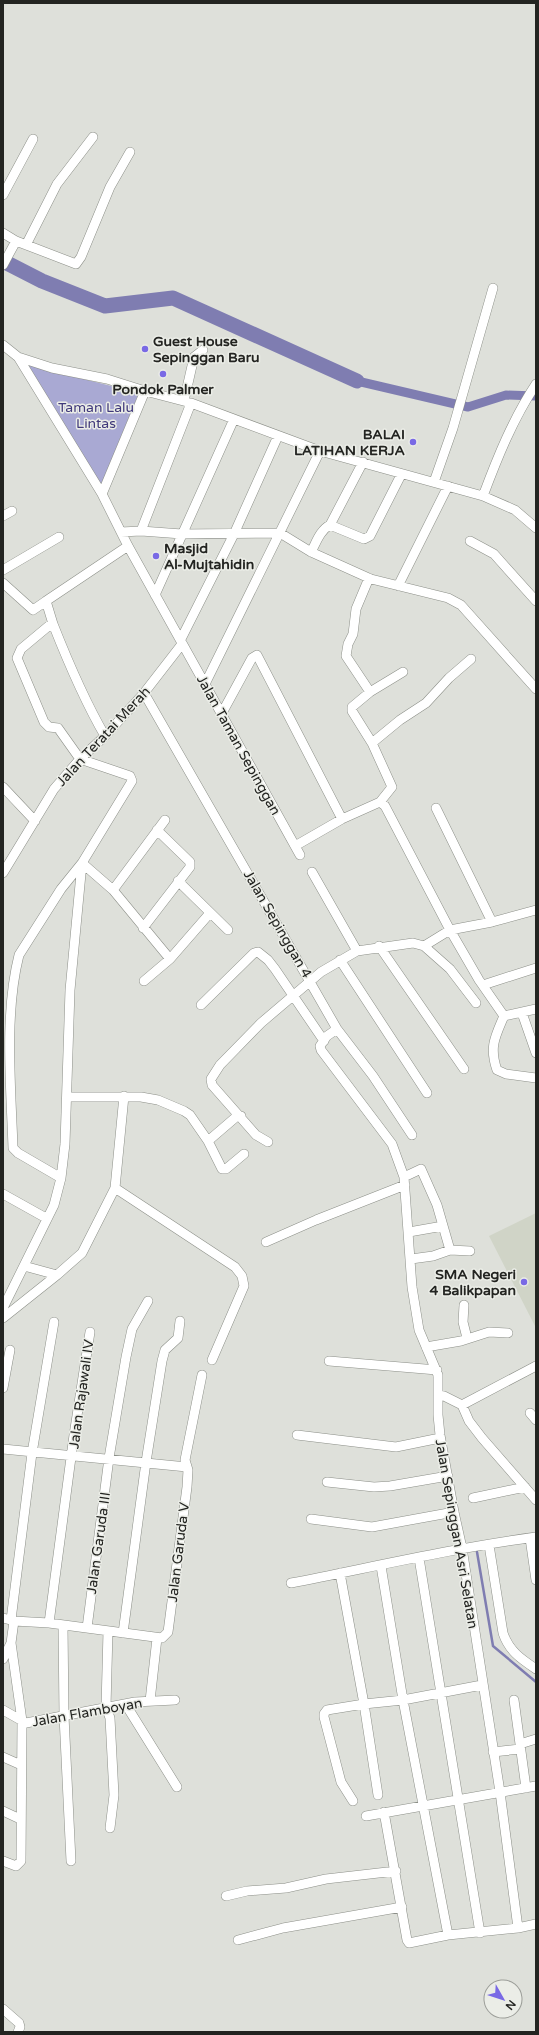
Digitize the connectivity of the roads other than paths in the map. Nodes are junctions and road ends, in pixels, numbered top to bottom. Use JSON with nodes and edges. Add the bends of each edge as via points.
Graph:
{"nodes":[{"id":1,"x":93,"y":136,"type":"dead end"},
{"id":2,"x":33,"y":139,"type":"dead end"},
{"id":3,"x":130,"y":152,"type":"dead end"},
{"id":4,"x":3,"y":195,"type":"edge"},
{"id":5,"x":3,"y":233,"type":"edge"},
{"id":6,"x":15,"y":244,"type":"junction"},
{"id":7,"x":26,"y":245,"type":"junction"},
{"id":8,"x":3,"y":265,"type":"edge"},
{"id":9,"x":493,"y":288,"type":"dead end"},
{"id":10,"x":3,"y":345,"type":"edge"},
{"id":11,"x":203,"y":350,"type":"dead end"},
{"id":12,"x":18,"y":357,"type":"junction"},
{"id":13,"x":536,"y":384,"type":"edge"},
{"id":14,"x":145,"y":391,"type":"junction"},
{"id":15,"x":187,"y":402,"type":"junction"},
{"id":16,"x":234,"y":419,"type":"junction"},
{"id":17,"x":278,"y":436,"type":"junction"},
{"id":18,"x":320,"y":451,"type":"junction"},
{"id":19,"x":363,"y":462,"type":"junction"},
{"id":20,"x":401,"y":474,"type":"junction"},
{"id":21,"x":434,"y":482,"type":"junction"},
{"id":22,"x":448,"y":486,"type":"junction"},
{"id":23,"x":102,"y":494,"type":"junction"},
{"id":24,"x":483,"y":496,"type":"junction"},
{"id":25,"x":12,"y":511,"type":"dead end"},
{"id":26,"x":3,"y":516,"type":"edge"},
{"id":27,"x":330,"y":525,"type":"junction"},
{"id":28,"x":536,"y":528,"type":"edge"},
{"id":29,"x":141,"y":531,"type":"junction"},
{"id":30,"x":120,"y":532,"type":"junction"},
{"id":31,"x":280,"y":533,"type":"junction"},
{"id":32,"x":182,"y":534,"type":"junction"},
{"id":33,"x":234,"y":534,"type":"junction"},
{"id":34,"x":59,"y":537,"type":"dead end"},
{"id":35,"x":470,"y":541,"type":"dead end"},
{"id":36,"x":128,"y":546,"type":"junction"},
{"id":37,"x":311,"y":552,"type":"junction"},
{"id":38,"x":3,"y":570,"type":"edge"},
{"id":39,"x":368,"y":578,"type":"junction"},
{"id":40,"x":3,"y":583,"type":"edge"},
{"id":41,"x":398,"y":586,"type":"junction"},
{"id":42,"x":155,"y":595,"type":"junction"},
{"id":43,"x":46,"y":601,"type":"junction"},
{"id":44,"x":536,"y":601,"type":"edge"},
{"id":45,"x":53,"y":624,"type":"junction"},
{"id":46,"x":181,"y":642,"type":"junction"},
{"id":47,"x":471,"y":659,"type":"dead end"},
{"id":48,"x":403,"y":672,"type":"dead end"},
{"id":49,"x":206,"y":684,"type":"junction"},
{"id":50,"x":536,"y":689,"type":"edge"},
{"id":51,"x":370,"y":692,"type":"junction"},
{"id":52,"x":144,"y":693,"type":"junction"},
{"id":53,"x":222,"y":713,"type":"junction"},
{"id":54,"x":105,"y":736,"type":"junction"},
{"id":55,"x":372,"y":743,"type":"junction"},
{"id":56,"x":80,"y":759,"type":"junction"},
{"id":57,"x":3,"y":787,"type":"edge"},
{"id":58,"x":380,"y":802,"type":"junction"},
{"id":59,"x":436,"y":808,"type":"dead end"},
{"id":60,"x":342,"y":819,"type":"junction"},
{"id":61,"x":165,"y":820,"type":"dead end"},
{"id":62,"x":35,"y":821,"type":"junction"},
{"id":63,"x":157,"y":830,"type":"junction"},
{"id":64,"x":295,"y":846,"type":"junction"},
{"id":65,"x":300,"y":855,"type":"dead end"},
{"id":66,"x":82,"y":863,"type":"junction"},
{"id":67,"x":312,"y":872,"type":"dead end"},
{"id":68,"x":3,"y":873,"type":"edge"},
{"id":69,"x":178,"y":881,"type":"junction"},
{"id":70,"x":113,"y":890,"type":"junction"},
{"id":71,"x":536,"y":910,"type":"edge"},
{"id":72,"x":210,"y":913,"type":"junction"},
{"id":73,"x":492,"y":922,"type":"junction"},
{"id":74,"x":143,"y":928,"type":"junction"},
{"id":75,"x":228,"y":930,"type":"dead end"},
{"id":76,"x":450,"y":930,"type":"junction"},
{"id":77,"x":426,"y":945,"type":"junction"},
{"id":78,"x":379,"y":946,"type":"junction"},
{"id":79,"x":357,"y":950,"type":"junction"},
{"id":80,"x":170,"y":959,"type":"junction"},
{"id":81,"x":340,"y":960,"type":"junction"},
{"id":82,"x":536,"y":968,"type":"edge"},
{"id":83,"x":310,"y":980,"type":"junction"},
{"id":84,"x":144,"y":981,"type":"dead end"},
{"id":85,"x":483,"y":985,"type":"junction"},
{"id":86,"x":292,"y":995,"type":"junction"},
{"id":87,"x":476,"y":1003,"type":"dead end"},
{"id":88,"x":201,"y":1004,"type":"dead end"},
{"id":89,"x":536,"y":1009,"type":"edge"},
{"id":90,"x":522,"y":1013,"type":"junction"},
{"id":91,"x":504,"y":1016,"type":"junction"},
{"id":92,"x":338,"y":1029,"type":"junction"},
{"id":93,"x":324,"y":1041,"type":"junction"},
{"id":94,"x":535,"y":1049,"type":"edge"},
{"id":95,"x":464,"y":1069,"type":"dead end"},
{"id":96,"x":536,"y":1078,"type":"edge"},
{"id":97,"x":427,"y":1093,"type":"dead end"},
{"id":98,"x":124,"y":1096,"type":"junction"},
{"id":99,"x":67,"y":1098,"type":"junction"},
{"id":100,"x":241,"y":1116,"type":"junction"},
{"id":101,"x":412,"y":1135,"type":"dead end"},
{"id":102,"x":208,"y":1141,"type":"junction"},
{"id":103,"x":268,"y":1142,"type":"dead end"},
{"id":104,"x":244,"y":1154,"type":"dead end"},
{"id":105,"x":61,"y":1178,"type":"junction"},
{"id":106,"x":404,"y":1181,"type":"junction"},
{"id":107,"x":115,"y":1188,"type":"junction"},
{"id":108,"x":3,"y":1194,"type":"edge"},
{"id":109,"x":46,"y":1218,"type":"junction"},
{"id":110,"x":443,"y":1226,"type":"junction"},
{"id":111,"x":409,"y":1232,"type":"junction"},
{"id":112,"x":266,"y":1242,"type":"dead end"},
{"id":113,"x":450,"y":1250,"type":"junction"},
{"id":114,"x":470,"y":1251,"type":"dead end"},
{"id":115,"x":411,"y":1259,"type":"junction"},
{"id":116,"x":24,"y":1266,"type":"junction"},
{"id":117,"x":57,"y":1275,"type":"junction"},
{"id":118,"x":148,"y":1300,"type":"dead end"},
{"id":119,"x":464,"y":1305,"type":"dead end"},
{"id":120,"x":3,"y":1308,"type":"edge"},
{"id":121,"x":3,"y":1318,"type":"edge"},
{"id":122,"x":180,"y":1321,"type":"dead end"},
{"id":123,"x":54,"y":1322,"type":"dead end"},
{"id":124,"x":90,"y":1332,"type":"dead end"},
{"id":125,"x":508,"y":1333,"type":"dead end"},
{"id":126,"x":465,"y":1339,"type":"junction"},
{"id":127,"x":426,"y":1347,"type":"junction"},
{"id":128,"x":10,"y":1350,"type":"dead end"},
{"id":129,"x":212,"y":1360,"type":"dead end"},
{"id":130,"x":328,"y":1361,"type":"dead end"},
{"id":131,"x":536,"y":1366,"type":"edge"},
{"id":132,"x":437,"y":1370,"type":"junction"},
{"id":133,"x":202,"y":1376,"type":"dead end"},
{"id":134,"x":3,"y":1388,"type":"edge"},
{"id":135,"x":441,"y":1395,"type":"junction"},
{"id":136,"x":461,"y":1405,"type":"junction"},
{"id":137,"x":297,"y":1435,"type":"dead end"},
{"id":138,"x":440,"y":1438,"type":"junction"},
{"id":139,"x":3,"y":1449,"type":"edge"},
{"id":140,"x":32,"y":1453,"type":"junction"},
{"id":141,"x":72,"y":1456,"type":"junction"},
{"id":142,"x":109,"y":1458,"type":"junction"},
{"id":143,"x":146,"y":1462,"type":"junction"},
{"id":144,"x":187,"y":1467,"type":"junction"},
{"id":145,"x":448,"y":1476,"type":"junction"},
{"id":146,"x":327,"y":1482,"type":"dead end"},
{"id":147,"x":525,"y":1487,"type":"junction"},
{"id":148,"x":473,"y":1498,"type":"dead end"},
{"id":149,"x":536,"y":1500,"type":"edge"},
{"id":150,"x":454,"y":1512,"type":"junction"},
{"id":151,"x":311,"y":1519,"type":"dead end"},
{"id":152,"x":533,"y":1538,"type":"edge"},
{"id":153,"x":487,"y":1545,"type":"junction"},
{"id":154,"x":465,"y":1547,"type":"junction"},
{"id":155,"x":418,"y":1558,"type":"junction"},
{"id":156,"x":381,"y":1566,"type":"junction"},
{"id":157,"x":340,"y":1573,"type":"junction"},
{"id":158,"x":536,"y":1580,"type":"edge"},
{"id":159,"x":291,"y":1583,"type":"dead end"},
{"id":160,"x":9,"y":1620,"type":"edge"},
{"id":161,"x":49,"y":1623,"type":"junction"},
{"id":162,"x":63,"y":1625,"type":"junction"},
{"id":163,"x":87,"y":1628,"type":"junction"},
{"id":164,"x":108,"y":1631,"type":"junction"},
{"id":165,"x":123,"y":1633,"type":"junction"},
{"id":166,"x":162,"y":1637,"type":"junction"},
{"id":167,"x":10,"y":1643,"type":"junction"},
{"id":168,"x":3,"y":1659,"type":"edge"},
{"id":169,"x":536,"y":1669,"type":"edge"},
{"id":170,"x":482,"y":1685,"type":"junction"},
{"id":171,"x":442,"y":1692,"type":"junction"},
{"id":172,"x":175,"y":1700,"type":"dead end"},
{"id":173,"x":403,"y":1700,"type":"junction"},
{"id":174,"x":514,"y":1700,"type":"dead end"},
{"id":175,"x":150,"y":1701,"type":"junction"},
{"id":176,"x":364,"y":1704,"type":"junction"},
{"id":177,"x":126,"y":1705,"type":"junction"},
{"id":178,"x":106,"y":1707,"type":"junction"},
{"id":179,"x":3,"y":1710,"type":"edge"},
{"id":180,"x":64,"y":1716,"type":"junction"},
{"id":181,"x":22,"y":1721,"type":"junction"},
{"id":182,"x":536,"y":1739,"type":"edge"},
{"id":183,"x":520,"y":1747,"type":"junction"},
{"id":184,"x":494,"y":1752,"type":"junction"},
{"id":185,"x":3,"y":1757,"type":"edge"},
{"id":186,"x":21,"y":1765,"type":"junction"},
{"id":187,"x":536,"y":1786,"type":"edge"},
{"id":188,"x":177,"y":1787,"type":"dead end"},
{"id":189,"x":526,"y":1788,"type":"junction"},
{"id":190,"x":500,"y":1792,"type":"junction"},
{"id":191,"x":378,"y":1795,"type":"dead end"},
{"id":192,"x":459,"y":1800,"type":"junction"},
{"id":193,"x":353,"y":1801,"type":"dead end"},
{"id":194,"x":422,"y":1805,"type":"junction"},
{"id":195,"x":3,"y":1811,"type":"edge"},
{"id":196,"x":384,"y":1812,"type":"junction"},
{"id":197,"x":366,"y":1816,"type":"dead end"},
{"id":198,"x":20,"y":1819,"type":"junction"},
{"id":199,"x":110,"y":1828,"type":"dead end"},
{"id":200,"x":3,"y":1861,"type":"edge"},
{"id":201,"x":71,"y":1861,"type":"dead end"},
{"id":202,"x":396,"y":1871,"type":"junction"},
{"id":203,"x":226,"y":1896,"type":"dead end"},
{"id":204,"x":402,"y":1907,"type":"junction"},
{"id":205,"x":536,"y":1924,"type":"edge"},
{"id":206,"x":518,"y":1928,"type":"junction"},
{"id":207,"x":480,"y":1933,"type":"junction"},
{"id":208,"x":448,"y":1935,"type":"junction"},
{"id":209,"x":238,"y":1940,"type":"dead end"},
{"id":210,"x":3,"y":2009,"type":"edge"},
{"id":211,"x":18,"y":2032,"type":"edge"}],
"edges":[{"from":1,"to":7,"type":"street","via":[[57,184]]},
{"from":2,"to":4,"type":"street"},
{"from":3,"to":7,"type":"street","via":[[110,187],[78,263],[73,264]]},
{"from":5,"to":6,"type":"street"},
{"from":6,"to":7,"type":"street"},
{"from":6,"to":8,"type":"street"},
{"from":9,"to":21,"type":"street","via":[[453,428]]},
{"from":10,"to":12,"type":"street"},
{"from":11,"to":15,"type":"street","via":[[194,357]]},
{"from":12,"to":14,"type":"street"},
{"from":12,"to":23,"type":"street","name":"Jalan Taman Sepinggan"},
{"from":13,"to":24,"type":"street","via":[[519,410],[497,457]]},
{"from":14,"to":15,"type":"street"},
{"from":14,"to":23,"type":"street"},
{"from":15,"to":16,"type":"street"},
{"from":15,"to":29,"type":"street"},
{"from":16,"to":17,"type":"street"},
{"from":16,"to":32,"type":"street"},
{"from":17,"to":18,"type":"street"},
{"from":17,"to":33,"type":"street","name":"Jalan Teratai Merah"},
{"from":18,"to":19,"type":"street"},
{"from":18,"to":31,"type":"street"},
{"from":19,"to":20,"type":"street"},
{"from":19,"to":27,"type":"street"},
{"from":20,"to":21,"type":"street"},
{"from":20,"to":27,"type":"street","via":[[370,536],[364,539]]},
{"from":21,"to":22,"type":"street"},
{"from":22,"to":24,"type":"street"},
{"from":22,"to":41,"type":"street"},
{"from":23,"to":30,"type":"street","name":"Jalan Taman Sepinggan"},
{"from":24,"to":28,"type":"street","via":[[515,510]]},
{"from":25,"to":26,"type":"street"},
{"from":27,"to":37,"type":"street","via":[[318,538]]},
{"from":29,"to":30,"type":"street"},
{"from":29,"to":32,"type":"street"},
{"from":30,"to":36,"type":"street","name":"Jalan Taman Sepinggan"},
{"from":31,"to":33,"type":"street"},
{"from":31,"to":37,"type":"street"},
{"from":31,"to":49,"type":"street"},
{"from":32,"to":33,"type":"street"},
{"from":32,"to":42,"type":"street"},
{"from":33,"to":46,"type":"street","name":"Jalan Teratai Merah"},
{"from":34,"to":38,"type":"street"},
{"from":35,"to":44,"type":"street","via":[[494,554]]},
{"from":36,"to":42,"type":"street","name":"Jalan Taman Sepinggan"},
{"from":36,"to":43,"type":"street"},
{"from":37,"to":39,"type":"street"},
{"from":39,"to":41,"type":"street"},
{"from":39,"to":51,"type":"street","via":[[356,609],[353,634],[346,656]]},
{"from":40,"to":43,"type":"street","via":[[33,610]]},
{"from":41,"to":50,"type":"street","via":[[448,598],[461,605]]},
{"from":42,"to":46,"type":"street","name":"Jalan Taman Sepinggan"},
{"from":43,"to":45,"type":"street"},
{"from":45,"to":54,"type":"street","via":[[88,708]]},
{"from":45,"to":56,"type":"street","via":[[21,649],[17,658],[44,722],[49,727],[58,728]]},
{"from":46,"to":49,"type":"street","name":"Jalan Taman Sepinggan"},
{"from":46,"to":52,"type":"street","name":"Jalan Teratai Merah"},
{"from":47,"to":55,"type":"street","via":[[426,703]]},
{"from":48,"to":51,"type":"street"},
{"from":49,"to":53,"type":"street","name":"Jalan Taman Sepinggan"},
{"from":51,"to":55,"type":"street","via":[[352,707],[352,711]]},
{"from":52,"to":54,"type":"street","name":"Jalan Teratai Merah"},
{"from":52,"to":83,"type":"street","name":"Jalan Sepinggan 4"},
{"from":53,"to":60,"type":"street","via":[[252,658],[257,655]]},
{"from":53,"to":64,"type":"street","name":"Jalan Taman Sepinggan"},
{"from":54,"to":56,"type":"street","name":"Jalan Teratai Merah"},
{"from":55,"to":58,"type":"street","via":[[392,787]]},
{"from":56,"to":62,"type":"street","name":"Jalan Teratai Merah","via":[[54,789]]},
{"from":56,"to":66,"type":"street","via":[[132,778]]},
{"from":57,"to":62,"type":"street"},
{"from":58,"to":60,"type":"street"},
{"from":58,"to":76,"type":"street","via":[[385,806]]},
{"from":59,"to":73,"type":"street"},
{"from":60,"to":64,"type":"street"},
{"from":61,"to":63,"type":"street"},
{"from":62,"to":68,"type":"street","name":"Jalan Teratai Merah"},
{"from":63,"to":69,"type":"street","via":[[190,862],[190,867]]},
{"from":63,"to":70,"type":"street"},
{"from":64,"to":65,"type":"street","name":"Jalan Taman Sepinggan"},
{"from":66,"to":70,"type":"street"},
{"from":66,"to":99,"type":"street","via":[[70,990]]},
{"from":66,"to":105,"type":"street","via":[[61,889],[20,955],[16,968],[12,1008],[10,1077],[13,1148]]},
{"from":67,"to":79,"type":"street"},
{"from":69,"to":72,"type":"street"},
{"from":69,"to":74,"type":"street"},
{"from":70,"to":74,"type":"street"},
{"from":71,"to":73,"type":"street"},
{"from":72,"to":75,"type":"street"},
{"from":72,"to":80,"type":"street"},
{"from":73,"to":76,"type":"street"},
{"from":74,"to":80,"type":"street"},
{"from":76,"to":77,"type":"street"},
{"from":76,"to":85,"type":"street"},
{"from":77,"to":78,"type":"street","via":[[413,943]]},
{"from":77,"to":87,"type":"street","via":[[450,969]]},
{"from":78,"to":79,"type":"street"},
{"from":78,"to":95,"type":"street"},
{"from":79,"to":81,"type":"street"},
{"from":80,"to":84,"type":"street"},
{"from":81,"to":83,"type":"street"},
{"from":81,"to":97,"type":"street"},
{"from":82,"to":85,"type":"street"},
{"from":83,"to":86,"type":"street"},
{"from":83,"to":92,"type":"street","name":"Jalan Sepinggan 4"},
{"from":85,"to":91,"type":"street"},
{"from":86,"to":88,"type":"street","via":[[268,960],[258,952]]},
{"from":86,"to":93,"type":"street"},
{"from":86,"to":100,"type":"street","via":[[213,1073],[212,1085]]},
{"from":89,"to":90,"type":"street"},
{"from":90,"to":91,"type":"street"},
{"from":90,"to":94,"type":"street"},
{"from":91,"to":96,"type":"street","via":[[493,1043],[493,1057],[497,1070],[506,1074]]},
{"from":92,"to":93,"type":"street"},
{"from":92,"to":101,"type":"street","name":"Jalan Sepinggan 4"},
{"from":93,"to":106,"type":"street","name":"Jalan Sepinggan Asri Selatan","via":[[320,1046],[321,1050],[392,1144]]},
{"from":98,"to":99,"type":"street"},
{"from":98,"to":102,"type":"street","via":[[158,1100],[184,1111],[190,1115]]},
{"from":98,"to":107,"type":"street"},
{"from":99,"to":105,"type":"street"},
{"from":100,"to":102,"type":"street","via":[[236,1117]]},
{"from":100,"to":103,"type":"street","via":[[256,1136]]},
{"from":102,"to":104,"type":"street","via":[[222,1169],[226,1169]]},
{"from":105,"to":109,"type":"street","via":[[54,1205]]},
{"from":106,"to":110,"type":"street","via":[[421,1169]]},
{"from":106,"to":111,"type":"street","name":"Jalan Sepinggan Asri Selatan"},
{"from":106,"to":112,"type":"street"},
{"from":107,"to":117,"type":"street","via":[[82,1253]]},
{"from":107,"to":129,"type":"street","via":[[235,1267],[242,1276],[244,1286]]},
{"from":108,"to":109,"type":"street"},
{"from":109,"to":116,"type":"street"},
{"from":110,"to":111,"type":"street"},
{"from":110,"to":113,"type":"street"},
{"from":111,"to":115,"type":"street","name":"Jalan Sepinggan Asri Selatan"},
{"from":113,"to":114,"type":"street"},
{"from":113,"to":115,"type":"street","via":[[433,1256]]},
{"from":115,"to":127,"type":"street","name":"Jalan Sepinggan Asri Selatan","via":[[412,1287],[419,1330]]},
{"from":116,"to":117,"type":"street"},
{"from":116,"to":120,"type":"street"},
{"from":117,"to":121,"type":"street"},
{"from":118,"to":142,"type":"street","name":"Jalan Garuda III","via":[[129,1339]]},
{"from":119,"to":126,"type":"street"},
{"from":122,"to":143,"type":"street","via":[[178,1338],[164,1353]]},
{"from":123,"to":140,"type":"street"},
{"from":124,"to":141,"type":"street","name":"Jalan Rajawali IV"},
{"from":125,"to":126,"type":"street","via":[[489,1332]]},
{"from":126,"to":127,"type":"street"},
{"from":127,"to":132,"type":"street","name":"Jalan Sepinggan Asri Selatan"},
{"from":128,"to":134,"type":"street"},
{"from":130,"to":132,"type":"street"},
{"from":131,"to":136,"type":"street"},
{"from":132,"to":135,"type":"street","name":"Jalan Sepinggan Asri Selatan"},
{"from":133,"to":144,"type":"street","name":"Jalan Garuda V","via":[[185,1460]]},
{"from":135,"to":136,"type":"street"},
{"from":135,"to":138,"type":"street","name":"Jalan Sepinggan Asri Selatan"},
{"from":136,"to":147,"type":"street","via":[[482,1438]]},
{"from":137,"to":138,"type":"street","via":[[396,1447]]},
{"from":138,"to":145,"type":"street","name":"Jalan Sepinggan Asri Selatan"},
{"from":139,"to":140,"type":"street"},
{"from":140,"to":141,"type":"street"},
{"from":140,"to":160,"type":"street"},
{"from":141,"to":142,"type":"street"},
{"from":141,"to":161,"type":"street","name":"Jalan Rajawali IV"},
{"from":142,"to":143,"type":"street"},
{"from":142,"to":163,"type":"street","name":"Jalan Garuda III"},
{"from":143,"to":144,"type":"street"},
{"from":143,"to":165,"type":"street"},
{"from":144,"to":166,"type":"street","name":"Jalan Garuda V","via":[[187,1487],[168,1632]]},
{"from":145,"to":146,"type":"street","via":[[374,1487]]},
{"from":145,"to":150,"type":"street","name":"Jalan Sepinggan Asri Selatan"},
{"from":147,"to":148,"type":"street"},
{"from":147,"to":149,"type":"street"},
{"from":150,"to":151,"type":"street","via":[[372,1527]]},
{"from":150,"to":154,"type":"street","name":"Jalan Sepinggan Asri Selatan"},
{"from":152,"to":153,"type":"street"},
{"from":152,"to":158,"type":"street"},
{"from":153,"to":154,"type":"street"},
{"from":153,"to":169,"type":"street","via":[[506,1644]]},
{"from":154,"to":155,"type":"street"},
{"from":154,"to":170,"type":"street","name":"Jalan Sepinggan Asri Selatan"},
{"from":155,"to":156,"type":"street"},
{"from":155,"to":171,"type":"street"},
{"from":156,"to":157,"type":"street"},
{"from":156,"to":173,"type":"street"},
{"from":157,"to":159,"type":"street"},
{"from":157,"to":176,"type":"street"},
{"from":160,"to":161,"type":"street"},
{"from":160,"to":167,"type":"street"},
{"from":161,"to":162,"type":"street"},
{"from":162,"to":163,"type":"street"},
{"from":162,"to":180,"type":"street"},
{"from":163,"to":164,"type":"street"},
{"from":164,"to":165,"type":"street"},
{"from":164,"to":178,"type":"street"},
{"from":165,"to":166,"type":"street"},
{"from":166,"to":175,"type":"street","name":"Jalan Garuda V"},
{"from":167,"to":168,"type":"street"},
{"from":167,"to":181,"type":"street"},
{"from":170,"to":171,"type":"street"},
{"from":170,"to":184,"type":"street","name":"Jalan Sepinggan Asri Selatan"},
{"from":171,"to":173,"type":"street"},
{"from":171,"to":192,"type":"street"},
{"from":172,"to":175,"type":"street","name":"Jalan Flamboyan"},
{"from":173,"to":176,"type":"street"},
{"from":173,"to":194,"type":"street"},
{"from":174,"to":183,"type":"street"},
{"from":175,"to":177,"type":"street","name":"Jalan Flamboyan"},
{"from":176,"to":191,"type":"street"},
{"from":176,"to":193,"type":"street","via":[[327,1710],[324,1714],[340,1782]]},
{"from":177,"to":178,"type":"street","name":"Jalan Flamboyan"},
{"from":177,"to":188,"type":"street"},
{"from":178,"to":180,"type":"street","name":"Jalan Flamboyan"},
{"from":178,"to":199,"type":"street","via":[[110,1718],[114,1795]]},
{"from":179,"to":181,"type":"street","name":"Jalan Flamboyan"},
{"from":180,"to":181,"type":"street","name":"Jalan Flamboyan","via":[[37,1722]]},
{"from":180,"to":201,"type":"street"},
{"from":181,"to":186,"type":"street"},
{"from":182,"to":183,"type":"street"},
{"from":183,"to":184,"type":"street"},
{"from":183,"to":189,"type":"street"},
{"from":184,"to":190,"type":"street","name":"Jalan Sepinggan Asri Selatan"},
{"from":185,"to":186,"type":"street"},
{"from":186,"to":198,"type":"street"},
{"from":187,"to":189,"type":"street"},
{"from":189,"to":190,"type":"street"},
{"from":190,"to":192,"type":"street"},
{"from":190,"to":206,"type":"street","name":"Jalan Sepinggan Asri Selatan"},
{"from":192,"to":194,"type":"street"},
{"from":192,"to":207,"type":"street"},
{"from":194,"to":196,"type":"street"},
{"from":194,"to":208,"type":"street"},
{"from":195,"to":198,"type":"street"},
{"from":196,"to":197,"type":"street"},
{"from":196,"to":202,"type":"street"},
{"from":198,"to":200,"type":"street","via":[[21,1861],[16,1866]]},
{"from":202,"to":203,"type":"street","via":[[326,1879],[286,1888],[247,1891]]},
{"from":202,"to":204,"type":"street"},
{"from":204,"to":208,"type":"street","via":[[409,1943]]},
{"from":204,"to":209,"type":"street","via":[[283,1928]]},
{"from":205,"to":206,"type":"street"},
{"from":206,"to":207,"type":"street"},
{"from":207,"to":208,"type":"street"},
{"from":210,"to":211,"type":"street","via":[[19,2023]]}]}
